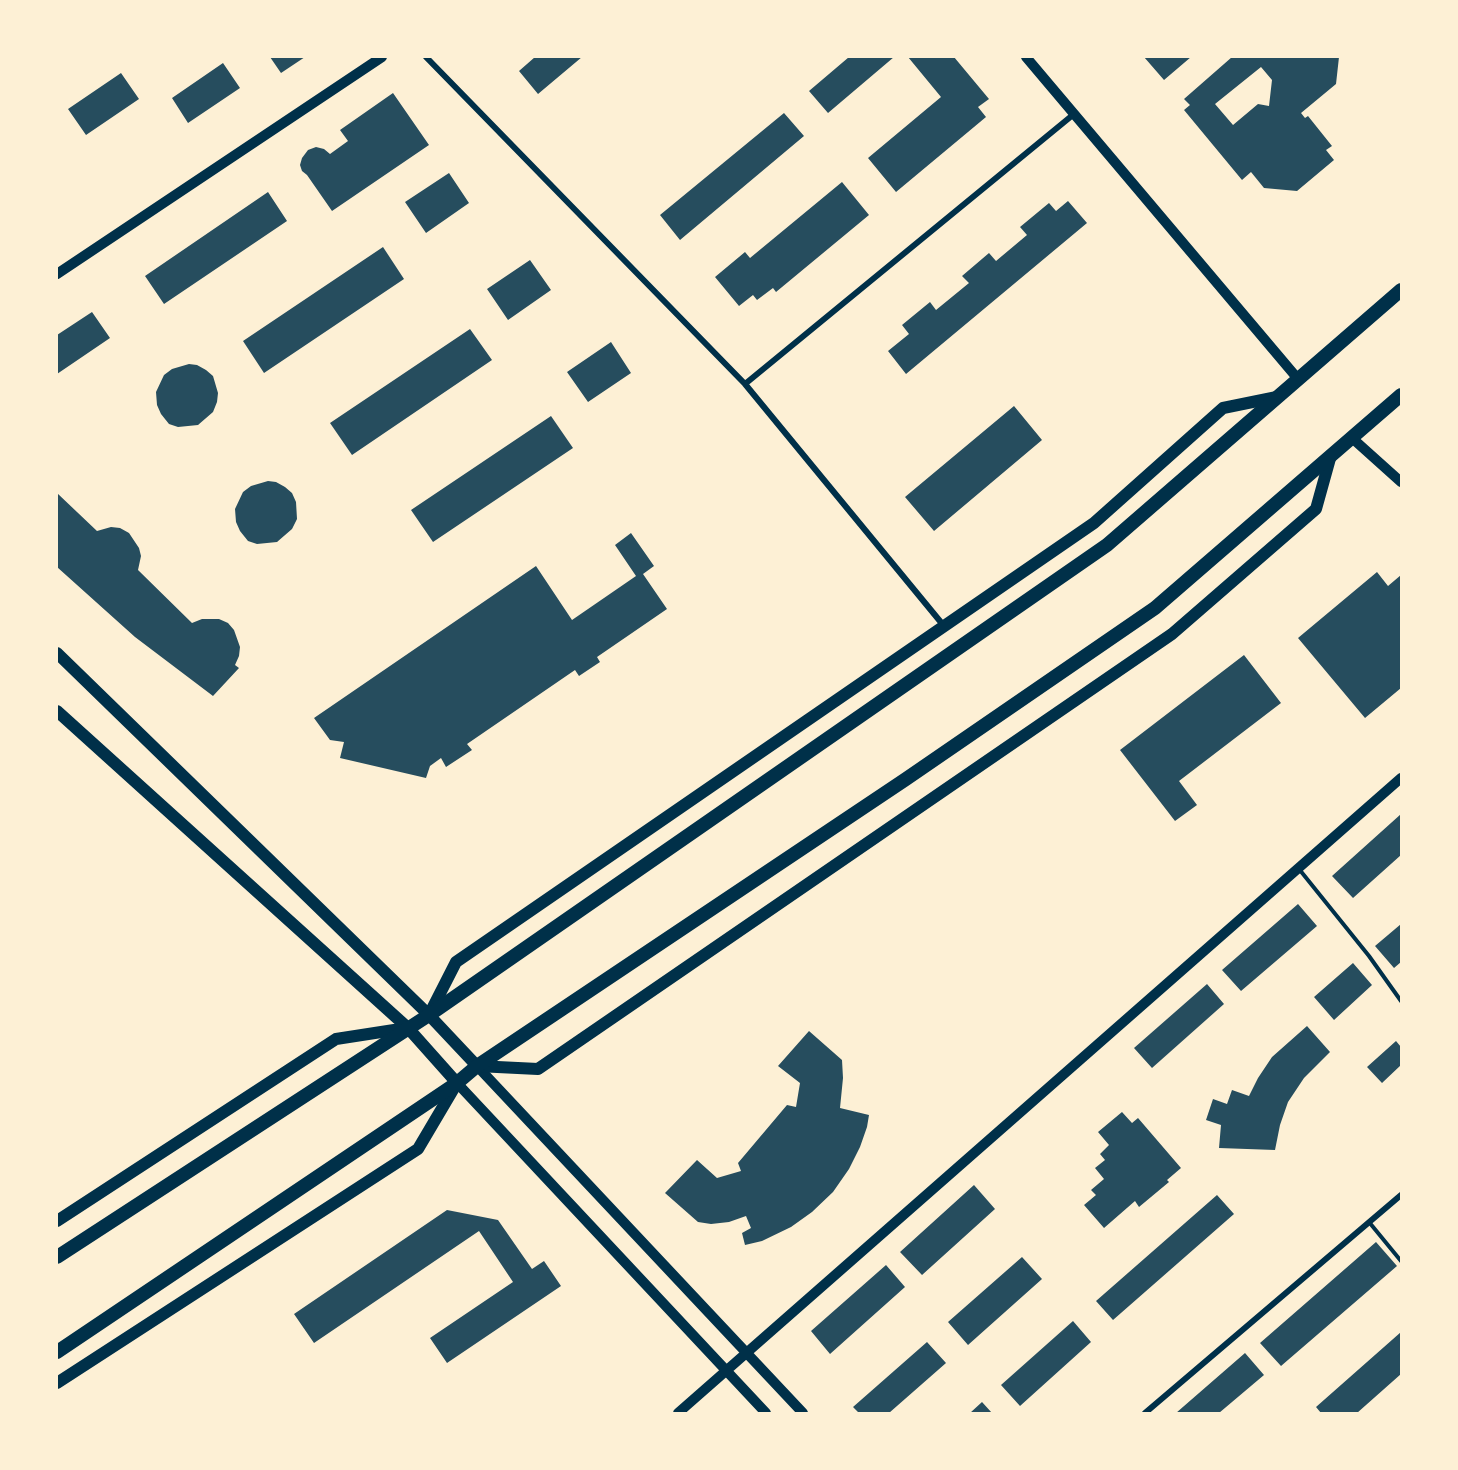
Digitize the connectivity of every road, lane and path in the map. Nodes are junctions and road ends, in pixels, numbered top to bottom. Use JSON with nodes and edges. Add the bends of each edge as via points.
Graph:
{"nodes":[{"id":1,"x":382,"y":57,"type":"edge"},
{"id":2,"x":426,"y":57,"type":"edge"},
{"id":3,"x":1026,"y":57,"type":"edge"},
{"id":4,"x":1074,"y":114,"type":"junction"},
{"id":5,"x":57,"y":274,"type":"edge"},
{"id":6,"x":1401,"y":290,"type":"edge"},
{"id":7,"x":1298,"y":380,"type":"junction"},
{"id":8,"x":745,"y":384,"type":"junction"},
{"id":9,"x":1401,"y":395,"type":"edge"},
{"id":10,"x":1277,"y":397,"type":"junction"},
{"id":11,"x":1352,"y":438,"type":"junction"},
{"id":12,"x":1331,"y":455,"type":"junction"},
{"id":13,"x":1401,"y":482,"type":"edge"},
{"id":14,"x":945,"y":626,"type":"junction"},
{"id":15,"x":57,"y":653,"type":"edge"},
{"id":16,"x":57,"y":711,"type":"edge"},
{"id":17,"x":1401,"y":778,"type":"edge"},
{"id":18,"x":1298,"y":868,"type":"junction"},
{"id":19,"x":1401,"y":1001,"type":"edge"},
{"id":20,"x":429,"y":1015,"type":"junction"},
{"id":21,"x":408,"y":1028,"type":"junction"},
{"id":22,"x":477,"y":1066,"type":"junction"},
{"id":23,"x":457,"y":1083,"type":"junction"},
{"id":24,"x":1401,"y":1195,"type":"edge"},
{"id":25,"x":57,"y":1221,"type":"edge"},
{"id":26,"x":1369,"y":1222,"type":"junction"},
{"id":27,"x":57,"y":1257,"type":"edge"},
{"id":28,"x":1401,"y":1261,"type":"edge"},
{"id":29,"x":57,"y":1352,"type":"edge"},
{"id":30,"x":747,"y":1352,"type":"junction"},
{"id":31,"x":726,"y":1370,"type":"junction"},
{"id":32,"x":57,"y":1383,"type":"edge"},
{"id":33,"x":678,"y":1413,"type":"edge"},
{"id":34,"x":766,"y":1413,"type":"edge"},
{"id":35,"x":803,"y":1413,"type":"edge"},
{"id":36,"x":1145,"y":1413,"type":"edge"}],
"edges":[{"from":1,"to":5,"type":"street"},
{"from":2,"to":8,"type":"street"},
{"from":3,"to":4,"type":"street"},
{"from":4,"to":7,"type":"street"},
{"from":4,"to":8,"type":"street"},
{"from":6,"to":7,"type":"main road"},
{"from":7,"to":10,"type":"main road"},
{"from":8,"to":14,"type":"street"},
{"from":9,"to":11,"type":"main road"},
{"from":10,"to":14,"type":"main road","via":[[1223,408],[1094,523]]},
{"from":10,"to":20,"type":"main road","via":[[1107,545]]},
{"from":11,"to":12,"type":"main road"},
{"from":11,"to":13,"type":"street"},
{"from":12,"to":22,"type":"main road","via":[[1155,608]]},
{"from":12,"to":22,"type":"main road","via":[[1316,509],[1172,634],[538,1069]]},
{"from":14,"to":20,"type":"main road","via":[[456,963]]},
{"from":15,"to":20,"type":"main road"},
{"from":16,"to":21,"type":"main road"},
{"from":17,"to":18,"type":"street"},
{"from":18,"to":19,"type":"lane"},
{"from":18,"to":30,"type":"street"},
{"from":20,"to":21,"type":"main road"},
{"from":20,"to":22,"type":"main road"},
{"from":21,"to":23,"type":"main road"},
{"from":21,"to":25,"type":"main road","via":[[336,1039]]},
{"from":21,"to":27,"type":"main road"},
{"from":22,"to":23,"type":"main road"},
{"from":22,"to":30,"type":"street"},
{"from":23,"to":29,"type":"main road"},
{"from":23,"to":31,"type":"street"},
{"from":23,"to":32,"type":"main road","via":[[418,1149]]},
{"from":24,"to":26,"type":"street"},
{"from":26,"to":28,"type":"lane"},
{"from":26,"to":36,"type":"street"},
{"from":30,"to":31,"type":"street"},
{"from":30,"to":35,"type":"street"},
{"from":31,"to":33,"type":"street"},
{"from":31,"to":34,"type":"street"}]}
